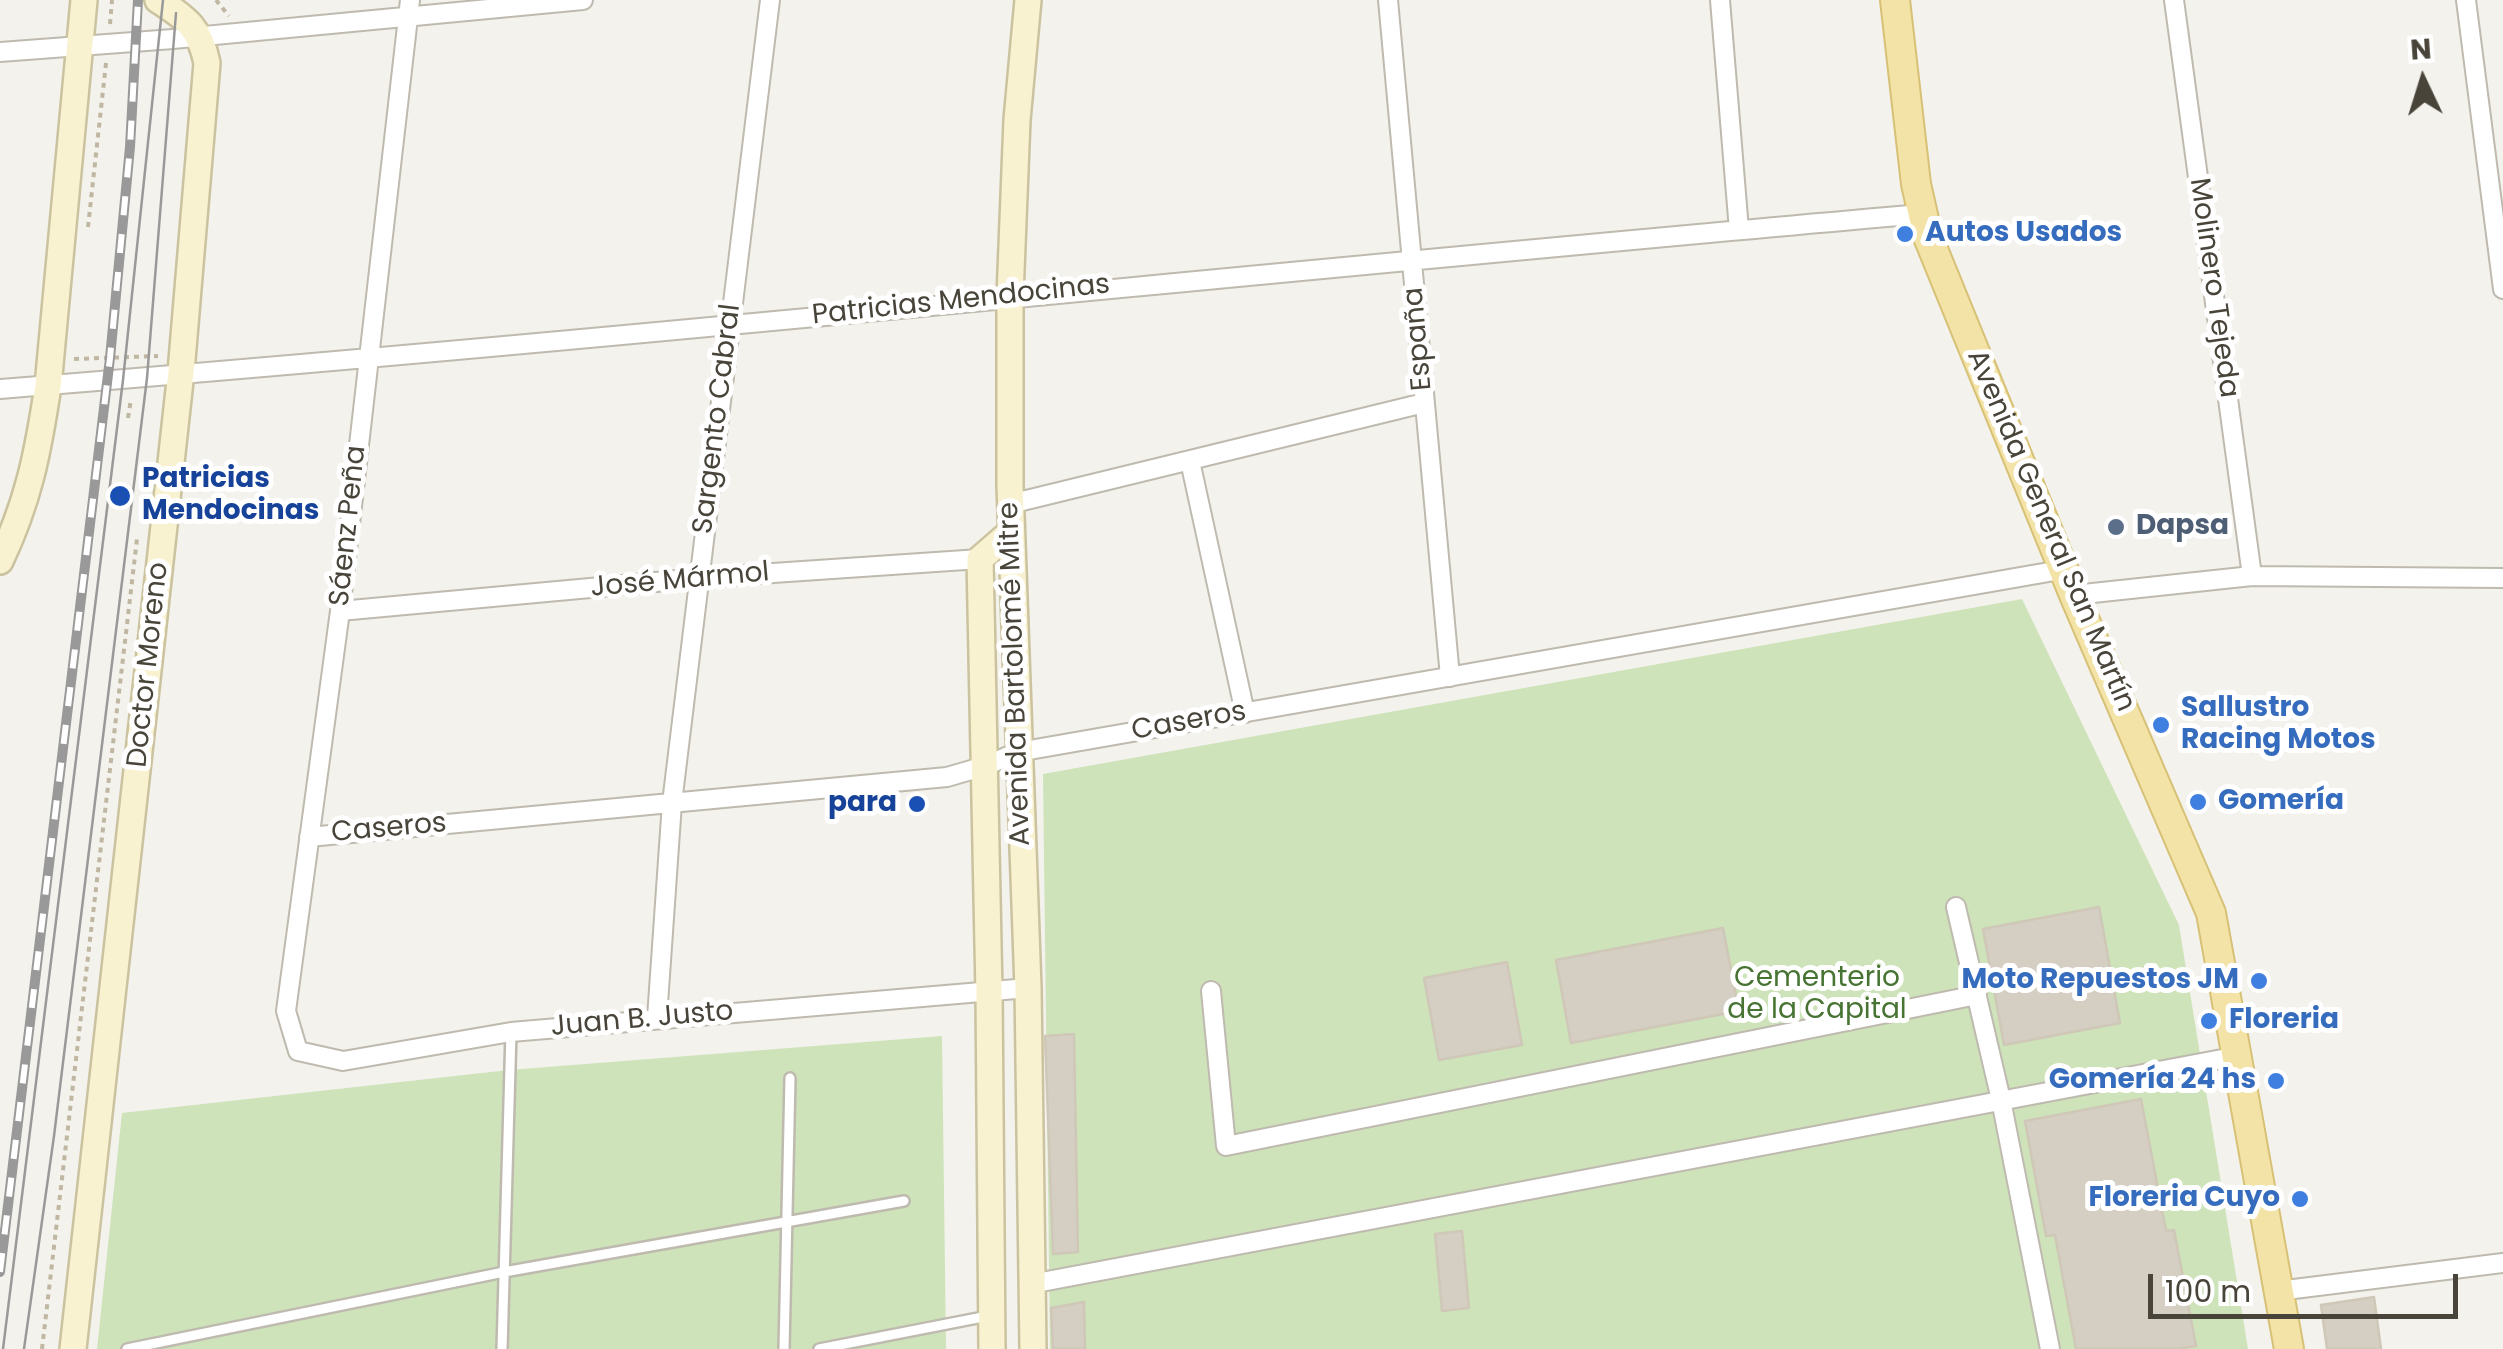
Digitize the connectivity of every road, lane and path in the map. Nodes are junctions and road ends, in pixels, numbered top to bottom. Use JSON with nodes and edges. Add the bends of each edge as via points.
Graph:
{"nodes":[{"id":1,"x":84,"y":0,"type":"edge"},
{"id":2,"x":112,"y":0,"type":"edge"},
{"id":3,"x":158,"y":0,"type":"edge"},
{"id":4,"x":583,"y":0,"type":"edge"},
{"id":5,"x":770,"y":0,"type":"edge"},
{"id":6,"x":1028,"y":0,"type":"edge"},
{"id":7,"x":1388,"y":0,"type":"edge"},
{"id":8,"x":1720,"y":0,"type":"edge"},
{"id":9,"x":1895,"y":0,"type":"edge"},
{"id":10,"x":2174,"y":0,"type":"edge"},
{"id":11,"x":2466,"y":0,"type":"edge"},
{"id":12,"x":409,"y":8,"type":"edge"},
{"id":13,"x":201,"y":36,"type":"junction"},
{"id":14,"x":108,"y":44,"type":"junction"},
{"id":15,"x":78,"y":45,"type":"junction"},
{"id":16,"x":0,"y":52,"type":"edge"},
{"id":17,"x":1922,"y":214,"type":"junction"},
{"id":18,"x":88,"y":227,"type":"dead end"},
{"id":19,"x":1739,"y":230,"type":"junction"},
{"id":20,"x":1412,"y":258,"type":"junction"},
{"id":21,"x":2503,"y":289,"type":"edge"},
{"id":22,"x":1010,"y":296,"type":"junction"},
{"id":23,"x":728,"y":324,"type":"junction"},
{"id":24,"x":367,"y":356,"type":"junction"},
{"id":25,"x":72,"y":359,"type":"dead end"},
{"id":26,"x":169,"y":375,"type":"junction"},
{"id":27,"x":48,"y":386,"type":"junction"},
{"id":28,"x":0,"y":390,"type":"edge"},
{"id":29,"x":1424,"y":402,"type":"junction"},
{"id":30,"x":1190,"y":461,"type":"junction"},
{"id":31,"x":1010,"y":504,"type":"junction"},
{"id":32,"x":1011,"y":532,"type":"junction"},
{"id":33,"x":138,"y":536,"type":"dead end"},
{"id":34,"x":980,"y":560,"type":"junction"},
{"id":35,"x":0,"y":561,"type":"edge"},
{"id":36,"x":2252,"y":576,"type":"junction"},
{"id":37,"x":699,"y":578,"type":"junction"},
{"id":38,"x":2503,"y":578,"type":"edge"},
{"id":39,"x":2070,"y":582,"type":"junction"},
{"id":40,"x":340,"y":611,"type":"junction"},
{"id":41,"x":1450,"y":678,"type":"junction"},
{"id":42,"x":1245,"y":712,"type":"junction"},
{"id":43,"x":1018,"y":752,"type":"junction"},
{"id":44,"x":986,"y":766,"type":"junction"},
{"id":45,"x":672,"y":803,"type":"junction"},
{"id":46,"x":309,"y":837,"type":"junction"},
{"id":47,"x":1956,"y":907,"type":"dead end"},
{"id":48,"x":1028,"y":988,"type":"junction"},
{"id":49,"x":1211,"y":991,"type":"dead end"},
{"id":50,"x":989,"y":993,"type":"junction"},
{"id":51,"x":1976,"y":995,"type":"junction"},
{"id":52,"x":657,"y":1018,"type":"junction"},
{"id":53,"x":511,"y":1032,"type":"junction"},
{"id":54,"x":298,"y":1050,"type":"joint"},
{"id":55,"x":2238,"y":1056,"type":"junction"},
{"id":56,"x":790,"y":1078,"type":"dead end"},
{"id":57,"x":2001,"y":1100,"type":"junction"},
{"id":58,"x":904,"y":1200,"type":"dead end"},
{"id":59,"x":787,"y":1222,"type":"junction"},
{"id":60,"x":2503,"y":1263,"type":"edge"},
{"id":61,"x":504,"y":1272,"type":"junction"},
{"id":62,"x":1031,"y":1284,"type":"junction"},
{"id":63,"x":2278,"y":1291,"type":"junction"},
{"id":64,"x":991,"y":1316,"type":"junction"},
{"id":65,"x":42,"y":1349,"type":"edge"},
{"id":66,"x":73,"y":1349,"type":"edge"},
{"id":67,"x":127,"y":1349,"type":"edge"},
{"id":68,"x":502,"y":1349,"type":"edge"},
{"id":69,"x":784,"y":1349,"type":"edge"},
{"id":70,"x":819,"y":1349,"type":"edge"},
{"id":71,"x":992,"y":1349,"type":"edge"},
{"id":72,"x":1033,"y":1349,"type":"edge"},
{"id":73,"x":2050,"y":1349,"type":"edge"},
{"id":74,"x":2289,"y":1349,"type":"edge"}],
"edges":[{"from":1,"to":15,"type":"street"},
{"from":2,"to":14,"type":"path"},
{"from":3,"to":13,"type":"street"},
{"from":4,"to":12,"type":"street"},
{"from":5,"to":23,"type":"street","name":"Sargento Cabral"},
{"from":6,"to":22,"type":"street","name":"Avenida Bartolomé Mitre"},
{"from":7,"to":20,"type":"street","name":"España"},
{"from":8,"to":19,"type":"street"},
{"from":9,"to":17,"type":"main road","name":"Avenida General San Martín"},
{"from":10,"to":36,"type":"street","name":"Molinero Tejeda"},
{"from":11,"to":21,"type":"street"},
{"from":12,"to":13,"type":"street"},
{"from":12,"to":24,"type":"street","name":"Sáenz Peña"},
{"from":13,"to":14,"type":"street"},
{"from":13,"to":26,"type":"street","name":"Doctor Moreno","via":[[207,63]]},
{"from":14,"to":15,"type":"street"},
{"from":14,"to":18,"type":"path"},
{"from":15,"to":16,"type":"street"},
{"from":15,"to":27,"type":"street"},
{"from":17,"to":19,"type":"street","name":"Patricias Mendocinas"},
{"from":17,"to":39,"type":"main road","name":"Avenida General San Martín"},
{"from":19,"to":20,"type":"street","name":"Patricias Mendocinas"},
{"from":20,"to":22,"type":"street","name":"Patricias Mendocinas"},
{"from":20,"to":29,"type":"street","name":"España"},
{"from":22,"to":23,"type":"street","name":"Patricias Mendocinas"},
{"from":22,"to":31,"type":"street","name":"Avenida Bartolomé Mitre"},
{"from":23,"to":24,"type":"street","name":"Patricias Mendocinas"},
{"from":23,"to":37,"type":"street","name":"Sargento Cabral"},
{"from":24,"to":26,"type":"street","name":"Patricias Mendocinas"},
{"from":24,"to":40,"type":"street","name":"Sáenz Peña"},
{"from":25,"to":26,"type":"path","via":[[158,355]]},
{"from":26,"to":27,"type":"street","name":"Patricias Mendocinas"},
{"from":26,"to":66,"type":"street","name":"Doctor Moreno"},
{"from":27,"to":28,"type":"street","name":"Patricias Mendocinas"},
{"from":27,"to":35,"type":"street","via":[[28,498]]},
{"from":29,"to":30,"type":"street"},
{"from":29,"to":41,"type":"street","name":"España"},
{"from":30,"to":31,"type":"street"},
{"from":30,"to":42,"type":"street"},
{"from":31,"to":32,"type":"street","name":"Avenida Bartolomé Mitre"},
{"from":32,"to":34,"type":"street"},
{"from":32,"to":43,"type":"street","name":"Avenida Bartolomé Mitre"},
{"from":33,"to":65,"type":"path"},
{"from":34,"to":37,"type":"street","name":"José Mármol"},
{"from":34,"to":44,"type":"street","name":"Avenida Bartolomé Mitre"},
{"from":36,"to":38,"type":"street","name":"Caseros"},
{"from":36,"to":39,"type":"street","name":"Caseros"},
{"from":37,"to":40,"type":"street","name":"José Mármol"},
{"from":37,"to":45,"type":"street","name":"Sargento Cabral"},
{"from":39,"to":41,"type":"street","name":"Caseros"},
{"from":39,"to":55,"type":"main road","name":"Avenida General San Martín","via":[[2211,913]]},
{"from":40,"to":46,"type":"street","name":"Sáenz Peña"},
{"from":41,"to":42,"type":"street","name":"Caseros"},
{"from":42,"to":43,"type":"street","name":"Caseros"},
{"from":43,"to":44,"type":"street","name":"Caseros"},
{"from":43,"to":48,"type":"street","name":"Avenida Bartolomé Mitre"},
{"from":44,"to":45,"type":"street","name":"Caseros","via":[[947,777]]},
{"from":44,"to":50,"type":"street","name":"Avenida Bartolomé Mitre"},
{"from":45,"to":46,"type":"street","name":"Caseros"},
{"from":45,"to":52,"type":"street","name":"Sargento Cabral"},
{"from":46,"to":54,"type":"street","name":"Sáenz Peña","via":[[286,1011]]},
{"from":47,"to":51,"type":"street"},
{"from":48,"to":50,"type":"street","name":"Juan B. Justo"},
{"from":48,"to":62,"type":"street","name":"Avenida Bartolomé Mitre"},
{"from":49,"to":51,"type":"street","via":[[1226,1146]]},
{"from":50,"to":52,"type":"street","name":"Juan B. Justo"},
{"from":50,"to":64,"type":"street","name":"Avenida Bartolomé Mitre"},
{"from":51,"to":57,"type":"street"},
{"from":52,"to":53,"type":"street","name":"Juan B. Justo"},
{"from":53,"to":54,"type":"street","name":"Juan B. Justo","via":[[343,1061]]},
{"from":53,"to":61,"type":"lane"},
{"from":55,"to":57,"type":"street"},
{"from":55,"to":63,"type":"main road","name":"Avenida General San Martín"},
{"from":56,"to":59,"type":"lane"},
{"from":57,"to":62,"type":"street"},
{"from":57,"to":73,"type":"street"},
{"from":58,"to":59,"type":"lane"},
{"from":59,"to":61,"type":"lane"},
{"from":59,"to":69,"type":"lane"},
{"from":60,"to":63,"type":"street"},
{"from":61,"to":67,"type":"lane"},
{"from":61,"to":68,"type":"lane"},
{"from":62,"to":72,"type":"street","name":"Avenida Bartolomé Mitre"},
{"from":63,"to":74,"type":"main road","name":"Avenida General San Martín"},
{"from":64,"to":70,"type":"lane"},
{"from":64,"to":71,"type":"street","name":"Avenida Bartolomé Mitre"}]}
